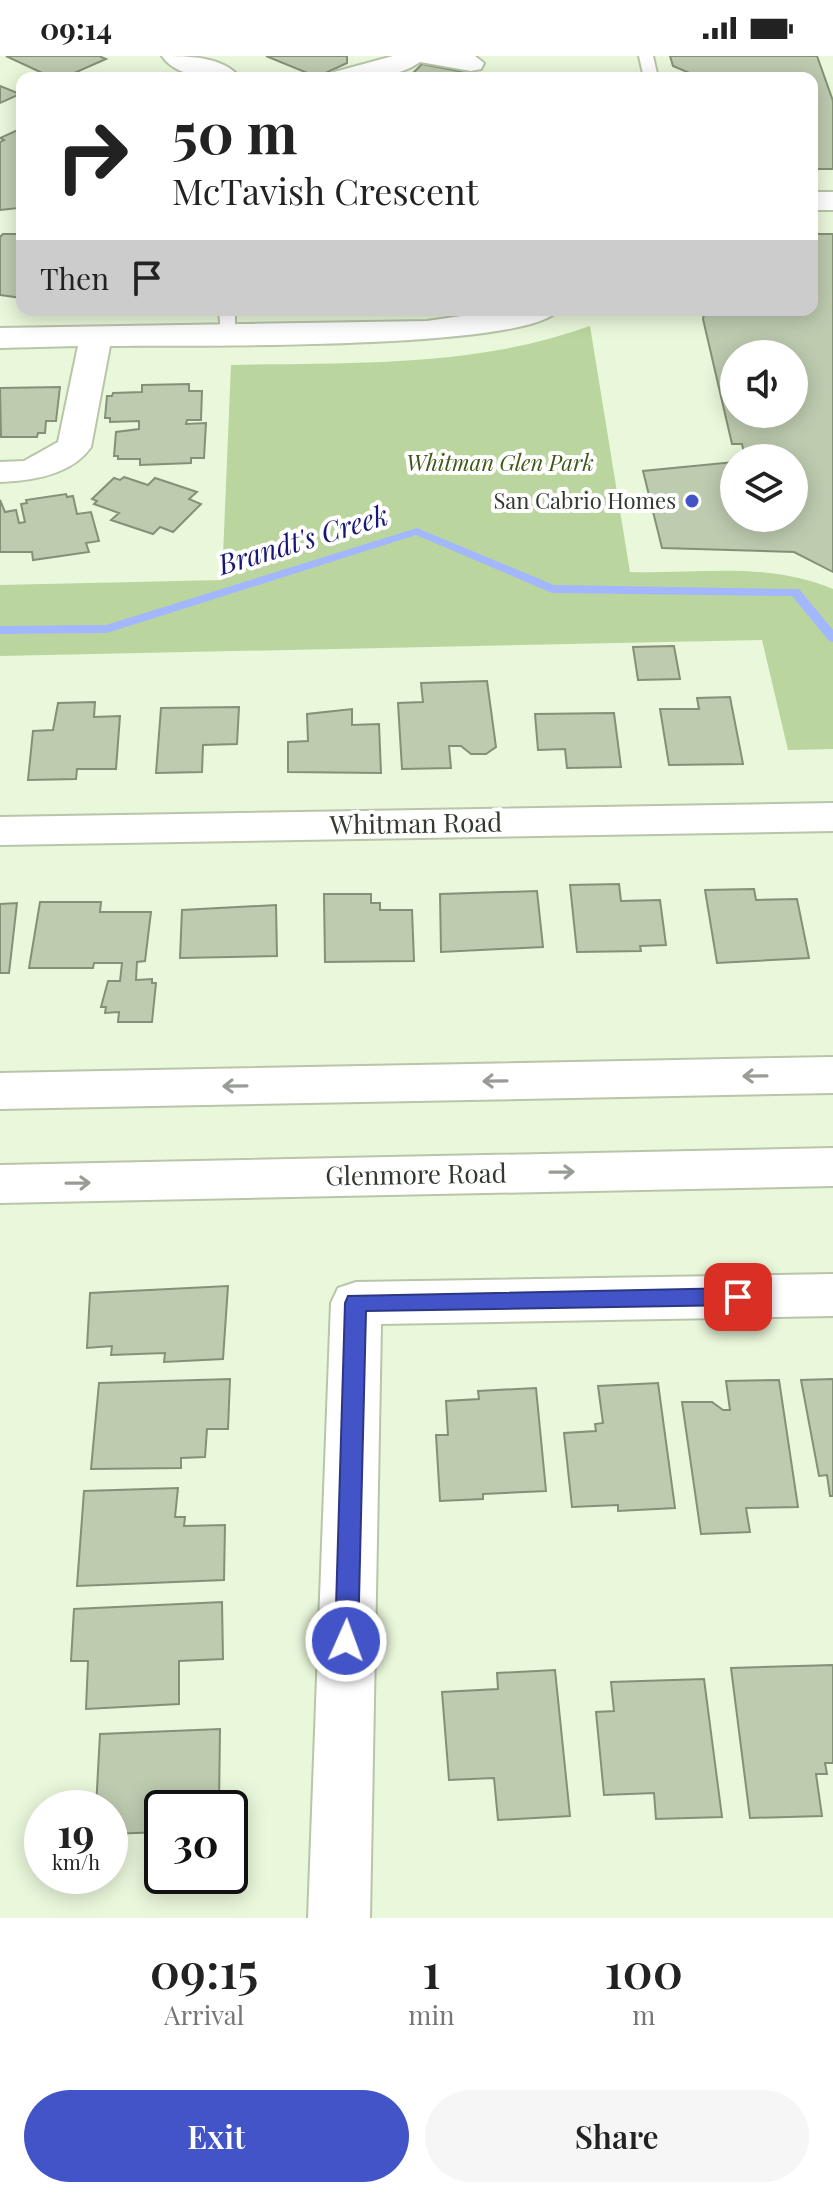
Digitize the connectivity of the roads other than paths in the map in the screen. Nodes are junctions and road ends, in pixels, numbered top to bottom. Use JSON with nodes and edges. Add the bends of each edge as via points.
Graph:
{"nodes":[{"id":1,"x":175,"y":56,"type":"edge"},
{"id":2,"x":411,"y":56,"type":"edge"},
{"id":3,"x":429,"y":56,"type":"edge"},
{"id":4,"x":471,"y":63,"type":"dead end"},
{"id":5,"x":212,"y":72,"type":"edge"},
{"id":6,"x":366,"y":72,"type":"edge"},
{"id":7,"x":525,"y":316,"type":"edge"},
{"id":8,"x":228,"y":322,"type":"edge"},
{"id":9,"x":96,"y":337,"type":"junction"},
{"id":10,"x":0,"y":338,"type":"edge"},
{"id":11,"x":0,"y":472,"type":"edge"},
{"id":12,"x":833,"y":817,"type":"edge"},
{"id":13,"x":0,"y":831,"type":"edge"},
{"id":14,"x":833,"y":1075,"type":"edge"},
{"id":15,"x":0,"y":1091,"type":"edge"},
{"id":16,"x":833,"y":1167,"type":"edge"},
{"id":17,"x":0,"y":1184,"type":"edge"},
{"id":18,"x":833,"y":1295,"type":"edge"},
{"id":19,"x":339,"y":1918,"type":"edge"}],
"edges":[{"from":1,"to":5,"type":"street"},
{"from":2,"to":6,"type":"street"},
{"from":3,"to":4,"type":"street"},
{"from":7,"to":8,"type":"street","via":[[427,331]]},
{"from":8,"to":9,"type":"street"},
{"from":9,"to":10,"type":"street"},
{"from":9,"to":11,"type":"street","via":[[74,447],[31,471]]},
{"from":12,"to":13,"type":"street","name":"Whitman Road"},
{"from":14,"to":15,"type":"street","one_way":true},
{"from":17,"to":16,"type":"street","name":"Glenmore Road","one_way":true},
{"from":18,"to":19,"type":"street","via":[[356,1303]]}]}
